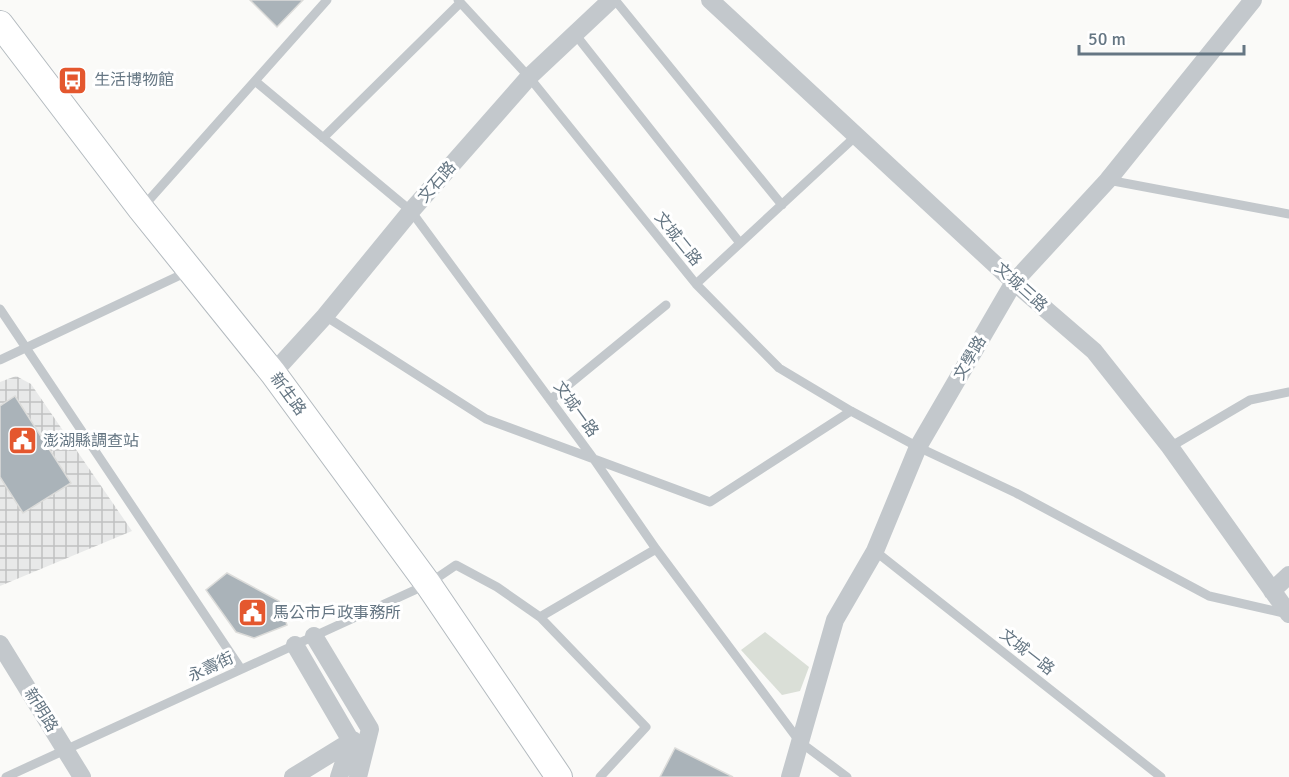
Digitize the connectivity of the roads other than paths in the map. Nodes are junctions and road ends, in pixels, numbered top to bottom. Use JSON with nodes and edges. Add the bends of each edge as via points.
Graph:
{"nodes":[{"id":1,"x":327,"y":0,"type":"edge"},
{"id":2,"x":613,"y":0,"type":"edge"},
{"id":3,"x":710,"y":0,"type":"edge"},
{"id":4,"x":1253,"y":0,"type":"edge"},
{"id":5,"x":459,"y":1,"type":"edge"},
{"id":6,"x":0,"y":24,"type":"edge"},
{"id":7,"x":575,"y":34,"type":"junction"},
{"id":8,"x":529,"y":77,"type":"junction"},
{"id":9,"x":255,"y":81,"type":"junction"},
{"id":10,"x":856,"y":136,"type":"junction"},
{"id":11,"x":323,"y":138,"type":"junction"},
{"id":12,"x":1108,"y":180,"type":"junction"},
{"id":13,"x":782,"y":205,"type":"junction"},
{"id":14,"x":141,"y":209,"type":"junction"},
{"id":15,"x":411,"y":211,"type":"junction"},
{"id":16,"x":1289,"y":214,"type":"edge"},
{"id":17,"x":740,"y":243,"type":"junction"},
{"id":18,"x":191,"y":270,"type":"junction"},
{"id":19,"x":1014,"y":282,"type":"junction"},
{"id":20,"x":696,"y":284,"type":"junction"},
{"id":21,"x":666,"y":306,"type":"dead end"},
{"id":22,"x":0,"y":309,"type":"edge"},
{"id":23,"x":325,"y":316,"type":"junction"},
{"id":24,"x":26,"y":348,"type":"junction"},
{"id":25,"x":0,"y":360,"type":"edge"},
{"id":26,"x":273,"y":373,"type":"junction"},
{"id":27,"x":1289,"y":392,"type":"edge"},
{"id":28,"x":550,"y":400,"type":"junction"},
{"id":29,"x":851,"y":411,"type":"junction"},
{"id":30,"x":918,"y":447,"type":"junction"},
{"id":31,"x":1170,"y":447,"type":"junction"},
{"id":32,"x":593,"y":458,"type":"junction"},
{"id":33,"x":656,"y":549,"type":"junction"},
{"id":34,"x":875,"y":551,"type":"junction"},
{"id":35,"x":1289,"y":575,"type":"edge"},
{"id":36,"x":428,"y":584,"type":"junction"},
{"id":37,"x":1272,"y":591,"type":"junction"},
{"id":38,"x":1289,"y":614,"type":"edge"},
{"id":39,"x":540,"y":617,"type":"junction"},
{"id":40,"x":314,"y":636,"type":"junction"},
{"id":41,"x":0,"y":644,"type":"edge"},
{"id":42,"x":294,"y":645,"type":"junction"},
{"id":43,"x":241,"y":669,"type":"junction"},
{"id":44,"x":370,"y":729,"type":"junction"},
{"id":45,"x":351,"y":741,"type":"junction"},
{"id":46,"x":800,"y":742,"type":"junction"},
{"id":47,"x":66,"y":750,"type":"junction"},
{"id":48,"x":1149,"y":774,"type":"edge"},
{"id":49,"x":6,"y":777,"type":"edge"},
{"id":50,"x":82,"y":777,"type":"edge"},
{"id":51,"x":292,"y":777,"type":"edge"},
{"id":52,"x":339,"y":777,"type":"edge"},
{"id":53,"x":358,"y":777,"type":"edge"},
{"id":54,"x":559,"y":777,"type":"edge"},
{"id":55,"x":600,"y":777,"type":"edge"},
{"id":56,"x":790,"y":777,"type":"edge"},
{"id":57,"x":847,"y":777,"type":"edge"},
{"id":58,"x":1161,"y":777,"type":"edge"}],
"edges":[{"from":1,"to":9,"type":"lane"},
{"from":2,"to":7,"type":"street","name":"文石路"},
{"from":2,"to":13,"type":"lane"},
{"from":3,"to":10,"type":"street","name":"文城三路"},
{"from":4,"to":12,"type":"street","name":"文學路"},
{"from":5,"to":8,"type":"lane","name":"文城二路"},
{"from":5,"to":11,"type":"lane"},
{"from":6,"to":14,"type":"main road","name":"新生路"},
{"from":7,"to":8,"type":"street","name":"文石路"},
{"from":7,"to":17,"type":"lane"},
{"from":8,"to":15,"type":"street","name":"文石路"},
{"from":8,"to":20,"type":"lane","name":"文城二路"},
{"from":9,"to":11,"type":"lane","name":"文城一路"},
{"from":9,"to":14,"type":"lane"},
{"from":10,"to":13,"type":"lane"},
{"from":10,"to":19,"type":"street","name":"文城三路"},
{"from":11,"to":15,"type":"lane","name":"文城一路"},
{"from":12,"to":16,"type":"lane"},
{"from":12,"to":19,"type":"street","name":"文學路"},
{"from":13,"to":17,"type":"lane"},
{"from":14,"to":18,"type":"main road","name":"新生路"},
{"from":15,"to":23,"type":"street","name":"文石路"},
{"from":15,"to":28,"type":"lane","name":"文城一路"},
{"from":17,"to":20,"type":"lane"},
{"from":18,"to":24,"type":"lane"},
{"from":18,"to":26,"type":"main road","name":"新生路"},
{"from":19,"to":30,"type":"street","name":"文學路"},
{"from":19,"to":31,"type":"street","name":"文城三路","via":[[1094,351]]},
{"from":20,"to":29,"type":"lane","name":"文城二路","via":[[779,368]]},
{"from":21,"to":28,"type":"lane"},
{"from":22,"to":24,"type":"lane"},
{"from":23,"to":26,"type":"street","name":"文石路"},
{"from":23,"to":32,"type":"lane","via":[[486,419]]},
{"from":24,"to":25,"type":"lane"},
{"from":24,"to":43,"type":"lane"},
{"from":26,"to":36,"type":"main road","name":"新生路"},
{"from":27,"to":31,"type":"lane","via":[[1250,400]]},
{"from":28,"to":32,"type":"lane","name":"文城一路"},
{"from":29,"to":30,"type":"lane","name":"文城二路"},
{"from":29,"to":32,"type":"lane","via":[[710,502]]},
{"from":30,"to":34,"type":"street","name":"文學路"},
{"from":30,"to":38,"type":"lane","name":"文城二路","via":[[1016,493],[1209,596]]},
{"from":31,"to":37,"type":"street","name":"文城三路"},
{"from":32,"to":33,"type":"lane","name":"文城一路"},
{"from":33,"to":39,"type":"lane"},
{"from":33,"to":46,"type":"lane","name":"文城一路"},
{"from":34,"to":46,"type":"street","name":"文學路","via":[[835,620]]},
{"from":34,"to":48,"type":"lane","name":"文城一路"},
{"from":35,"to":37,"type":"street"},
{"from":36,"to":39,"type":"lane","name":"永壽街","via":[[456,566],[497,587]]},
{"from":36,"to":40,"type":"lane","name":"永壽街"},
{"from":36,"to":54,"type":"main road","name":"新生路"},
{"from":37,"to":38,"type":"street","name":"文城三路"},
{"from":39,"to":55,"type":"lane","via":[[646,727]]},
{"from":40,"to":42,"type":"lane","name":"永壽街"},
{"from":40,"to":44,"type":"street"},
{"from":41,"to":47,"type":"street","name":"新明路"},
{"from":42,"to":43,"type":"lane","name":"永壽街"},
{"from":42,"to":45,"type":"street"},
{"from":43,"to":47,"type":"lane","name":"永壽街"},
{"from":44,"to":45,"type":"street"},
{"from":44,"to":53,"type":"street"},
{"from":45,"to":51,"type":"street"},
{"from":45,"to":52,"type":"street"},
{"from":46,"to":56,"type":"street","name":"文學路"},
{"from":46,"to":57,"type":"lane","name":"文城一路"},
{"from":47,"to":49,"type":"lane","name":"永壽街"},
{"from":47,"to":50,"type":"street","name":"新明路"},
{"from":48,"to":58,"type":"lane","name":"文城一路"}]}
